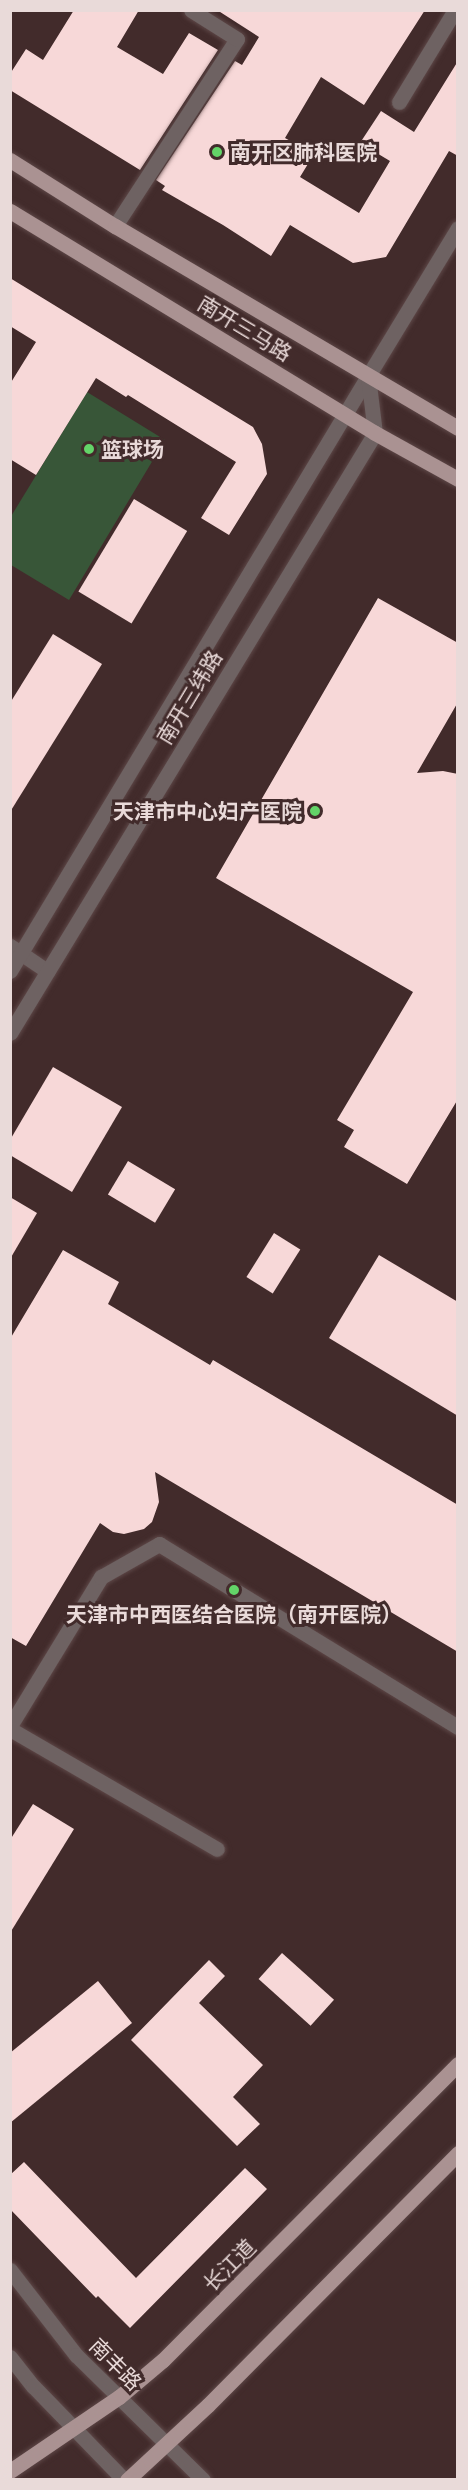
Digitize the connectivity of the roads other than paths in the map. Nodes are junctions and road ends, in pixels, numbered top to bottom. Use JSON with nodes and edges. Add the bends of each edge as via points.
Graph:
{"nodes":[{"id":1,"x":191,"y":10,"type":"edge"},
{"id":2,"x":455,"y":10,"type":"edge"},
{"id":3,"x":399,"y":102,"type":"dead end"},
{"id":4,"x":10,"y":160,"type":"edge"},
{"id":5,"x":10,"y":211,"type":"edge"},
{"id":6,"x":116,"y":226,"type":"junction"},
{"id":7,"x":455,"y":238,"type":"edge"},
{"id":8,"x":368,"y":376,"type":"junction"},
{"id":9,"x":346,"y":415,"type":"junction"},
{"id":10,"x":458,"y":428,"type":"edge"},
{"id":11,"x":375,"y":433,"type":"junction"},
{"id":12,"x":458,"y":479,"type":"edge"},
{"id":13,"x":16,"y":949,"type":"edge"},
{"id":14,"x":10,"y":971,"type":"edge"},
{"id":15,"x":47,"y":971,"type":"junction"},
{"id":16,"x":10,"y":1033,"type":"edge"},
{"id":17,"x":10,"y":1727,"type":"edge"},
{"id":18,"x":458,"y":1727,"type":"edge"},
{"id":19,"x":217,"y":1849,"type":"dead end"},
{"id":20,"x":458,"y":2064,"type":"edge"},
{"id":21,"x":458,"y":2153,"type":"edge"},
{"id":22,"x":10,"y":2270,"type":"edge"},
{"id":23,"x":10,"y":2356,"type":"edge"},
{"id":24,"x":119,"y":2397,"type":"junction"},
{"id":25,"x":73,"y":2428,"type":"junction"},
{"id":26,"x":166,"y":2444,"type":"junction"},
{"id":27,"x":10,"y":2471,"type":"edge"},
{"id":28,"x":125,"y":2480,"type":"edge"},
{"id":29,"x":202,"y":2480,"type":"edge"}],
"edges":[{"from":1,"to":6,"type":"street","via":[[237,39]]},
{"from":2,"to":3,"type":"street"},
{"from":4,"to":6,"type":"main road","name":"南开三马路"},
{"from":5,"to":9,"type":"main road","name":"南开三马路"},
{"from":6,"to":8,"type":"main road","name":"南开三马路"},
{"from":7,"to":8,"type":"street","name":"南开三纬路"},
{"from":8,"to":9,"type":"street","name":"南开三纬路"},
{"from":8,"to":10,"type":"main road","name":"南开三马路"},
{"from":8,"to":11,"type":"street"},
{"from":9,"to":11,"type":"main road","name":"南开三马路"},
{"from":9,"to":13,"type":"street","name":"南开三纬路"},
{"from":11,"to":12,"type":"main road","name":"南开三马路"},
{"from":11,"to":15,"type":"street","name":"南开三纬路"},
{"from":13,"to":14,"type":"street","name":"南开三纬路"},
{"from":13,"to":15,"type":"street"},
{"from":15,"to":16,"type":"street","name":"南开三纬路"},
{"from":17,"to":18,"type":"street","via":[[101,1577],[159,1544]]},
{"from":17,"to":19,"type":"street"},
{"from":20,"to":24,"type":"main road","name":"长江道","via":[[163,2360]]},
{"from":21,"to":26,"type":"main road"},
{"from":22,"to":24,"type":"street","name":"南丰路","via":[[76,2355]]},
{"from":23,"to":25,"type":"street"},
{"from":24,"to":25,"type":"main road","name":"长江道"},
{"from":24,"to":26,"type":"street","name":"南丰路"},
{"from":25,"to":27,"type":"main road","name":"长江道"},
{"from":25,"to":28,"type":"street"},
{"from":26,"to":28,"type":"main road"},
{"from":26,"to":29,"type":"street","name":"南丰路"}]}
